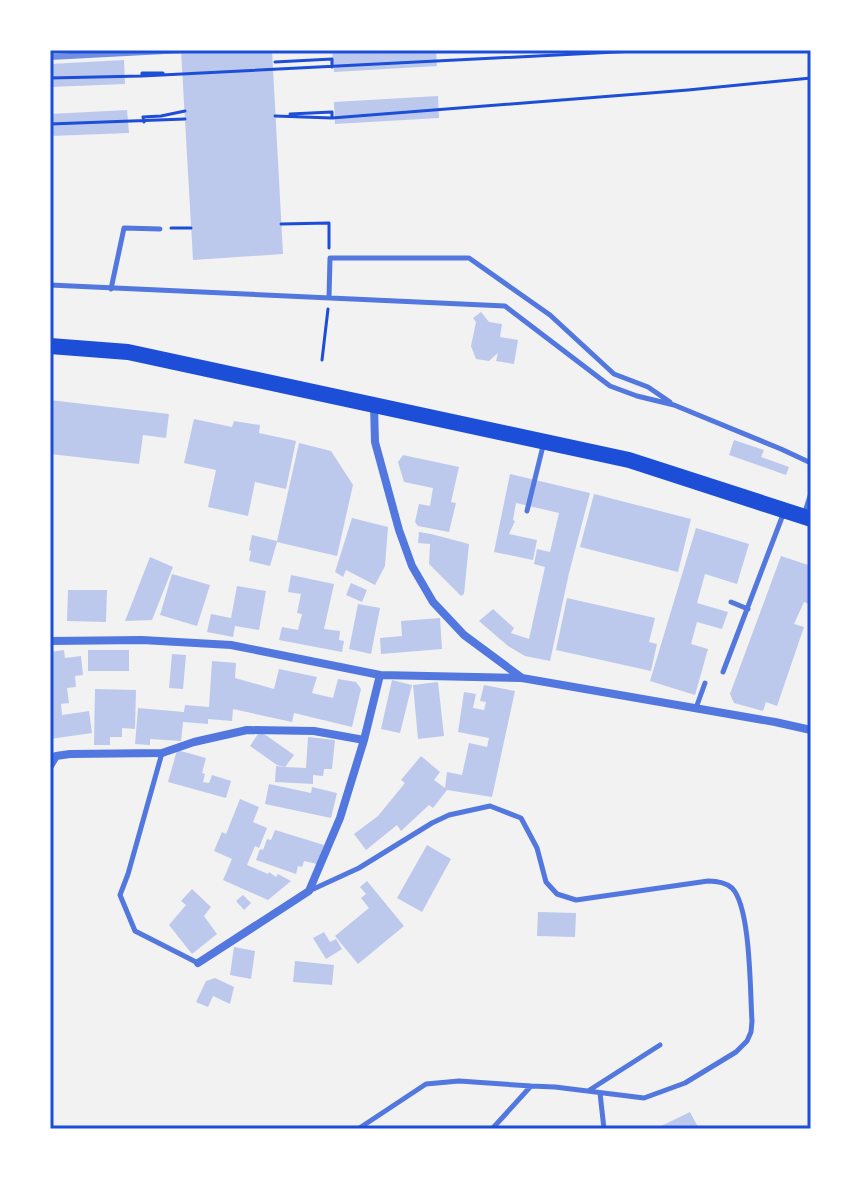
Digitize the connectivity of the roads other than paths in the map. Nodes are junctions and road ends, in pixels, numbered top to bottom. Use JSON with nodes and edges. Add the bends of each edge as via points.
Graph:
{"nodes":[{"id":1,"x":160,"y":229,"type":"road end"},
{"id":2,"x":50,"y":285,"type":"edge"},
{"id":3,"x":111,"y":289,"type":"junction"},
{"id":4,"x":329,"y":298,"type":"junction"},
{"id":5,"x":50,"y":346,"type":"edge"},
{"id":6,"x":374,"y":404,"type":"junction"},
{"id":7,"x":674,"y":405,"type":"junction"},
{"id":8,"x":544,"y":441,"type":"junction"},
{"id":9,"x":811,"y":463,"type":"edge"},
{"id":10,"x":811,"y":493,"type":"edge"},
{"id":11,"x":785,"y":510,"type":"junction"},
{"id":12,"x":527,"y":511,"type":"dead end"},
{"id":13,"x":807,"y":518,"type":"edge"},
{"id":14,"x":731,"y":602,"type":"dead end"},
{"id":15,"x":748,"y":609,"type":"junction"},
{"id":16,"x":50,"y":641,"type":"edge"},
{"id":17,"x":723,"y":672,"type":"dead end"},
{"id":18,"x":380,"y":675,"type":"junction"},
{"id":19,"x":522,"y":678,"type":"junction"},
{"id":20,"x":705,"y":683,"type":"dead end"},
{"id":21,"x":696,"y":708,"type":"junction"},
{"id":22,"x":811,"y":730,"type":"edge"},
{"id":23,"x":364,"y":740,"type":"junction"},
{"id":24,"x":162,"y":753,"type":"junction"},
{"id":25,"x":50,"y":766,"type":"edge"},
{"id":26,"x":309,"y":891,"type":"junction"},
{"id":27,"x":198,"y":963,"type":"joint"},
{"id":28,"x":660,"y":1045,"type":"dead end"},
{"id":29,"x":531,"y":1086,"type":"junction"},
{"id":30,"x":587,"y":1091,"type":"junction"},
{"id":31,"x":600,"y":1093,"type":"junction"},
{"id":32,"x":358,"y":1129,"type":"edge"},
{"id":33,"x":492,"y":1129,"type":"edge"},
{"id":34,"x":604,"y":1129,"type":"edge"}],
"edges":[{"from":1,"to":3,"type":"lane","via":[[124,228]]},
{"from":2,"to":3,"type":"lane"},
{"from":3,"to":4,"type":"lane"},
{"from":4,"to":7,"type":"lane","via":[[505,306],[610,386]]},
{"from":4,"to":7,"type":"lane","via":[[330,258],[469,258],[550,315],[614,374],[648,387]]},
{"from":5,"to":6,"type":"main road","via":[[128,352]]},
{"from":6,"to":8,"type":"main road"},
{"from":6,"to":19,"type":"street","via":[[375,442],[412,566],[433,602],[464,635]]},
{"from":7,"to":9,"type":"lane"},
{"from":8,"to":11,"type":"main road","via":[[629,460]]},
{"from":8,"to":12,"type":"lane"},
{"from":10,"to":13,"type":"lane"},
{"from":11,"to":13,"type":"main road"},
{"from":11,"to":15,"type":"lane"},
{"from":14,"to":15,"type":"lane"},
{"from":15,"to":17,"type":"lane"},
{"from":16,"to":18,"type":"street","via":[[231,645]]},
{"from":18,"to":19,"type":"street"},
{"from":18,"to":23,"type":"street"},
{"from":19,"to":21,"type":"street"},
{"from":20,"to":21,"type":"lane"},
{"from":21,"to":22,"type":"street"},
{"from":23,"to":24,"type":"street","via":[[314,731],[247,730]]},
{"from":23,"to":26,"type":"street","via":[[340,818]]},
{"from":24,"to":25,"type":"street","via":[[70,754],[56,756]]},
{"from":24,"to":27,"type":"lane","via":[[120,895],[135,931]]},
{"from":26,"to":27,"type":"street"},
{"from":26,"to":31,"type":"lane","via":[[449,815],[490,806],[521,818],[546,882],[557,894],[576,900],[708,881],[733,889],[746,925],[752,1021],[747,1041],[685,1083],[644,1098]]},
{"from":28,"to":30,"type":"lane"},
{"from":29,"to":30,"type":"lane"},
{"from":29,"to":32,"type":"lane","via":[[426,1084]]},
{"from":29,"to":33,"type":"lane"},
{"from":30,"to":31,"type":"lane"},
{"from":31,"to":34,"type":"lane"}]}
